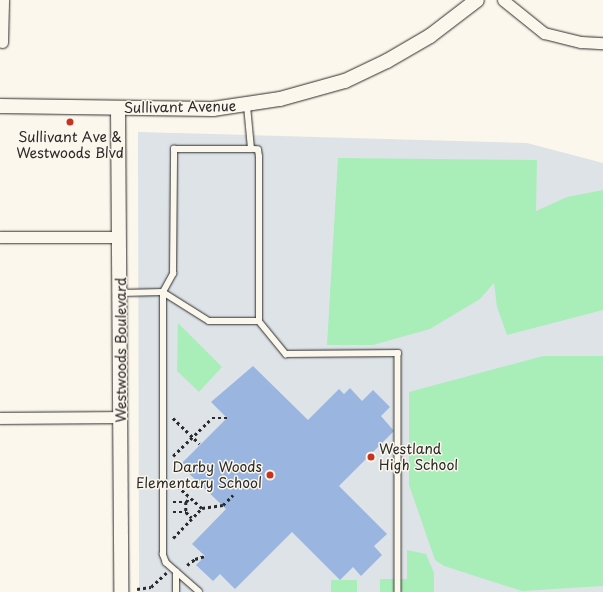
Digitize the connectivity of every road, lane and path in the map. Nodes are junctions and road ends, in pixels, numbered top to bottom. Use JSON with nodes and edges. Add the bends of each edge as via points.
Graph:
{"nodes":[{"id":1,"x":2,"y":0,"type":"edge"},
{"id":2,"x":477,"y":0,"type":"edge"},
{"id":3,"x":503,"y":0,"type":"edge"},
{"id":4,"x":2,"y":42,"type":"dead end"},
{"id":5,"x":603,"y":43,"type":"edge"},
{"id":6,"x":0,"y":106,"type":"edge"},
{"id":7,"x":247,"y":106,"type":"junction"},
{"id":8,"x":118,"y":108,"type":"junction"},
{"id":9,"x":251,"y":149,"type":"junction"},
{"id":10,"x":0,"y":237,"type":"edge"},
{"id":11,"x":119,"y":237,"type":"junction"},
{"id":12,"x":163,"y":292,"type":"junction"},
{"id":13,"x":121,"y":293,"type":"junction"},
{"id":14,"x":259,"y":321,"type":"junction"},
{"id":15,"x":121,"y":417,"type":"junction"},
{"id":16,"x":0,"y":418,"type":"edge"},
{"id":17,"x":173,"y":418,"type":"dead end"},
{"id":18,"x":227,"y":418,"type":"dead end"},
{"id":19,"x":193,"y":437,"type":"junction"},
{"id":20,"x":200,"y":444,"type":"dead end"},
{"id":21,"x":173,"y":456,"type":"dead end"},
{"id":22,"x":173,"y":482,"type":"dead end"},
{"id":23,"x":233,"y":494,"type":"dead end"},
{"id":24,"x":190,"y":497,"type":"junction"},
{"id":25,"x":173,"y":502,"type":"dead end"},
{"id":26,"x":186,"y":502,"type":"junction"},
{"id":27,"x":202,"y":508,"type":"junction"},
{"id":28,"x":173,"y":512,"type":"dead end"},
{"id":29,"x":186,"y":512,"type":"junction"},
{"id":30,"x":192,"y":518,"type":"junction"},
{"id":31,"x":173,"y":538,"type":"dead end"},
{"id":32,"x":205,"y":556,"type":"dead end"},
{"id":33,"x":187,"y":565,"type":"dead end"},
{"id":34,"x":171,"y":568,"type":"junction"},
{"id":35,"x":176,"y":572,"type":"junction"},
{"id":36,"x":137,"y":588,"type":"dead end"},
{"id":37,"x":121,"y":592,"type":"edge"},
{"id":38,"x":176,"y":592,"type":"edge"},
{"id":39,"x":199,"y":592,"type":"edge"},
{"id":40,"x":398,"y":592,"type":"edge"}],
"edges":[{"from":1,"to":4,"type":"street"},
{"from":2,"to":7,"type":"street","name":"Sullivant Avenue","via":[[430,36],[366,71],[344,81]]},
{"from":3,"to":5,"type":"street","via":[[544,34],[581,42]]},
{"from":6,"to":8,"type":"street","name":"Sullivant Avenue"},
{"from":7,"to":8,"type":"street","name":"Sullivant Avenue"},
{"from":7,"to":9,"type":"lane"},
{"from":8,"to":11,"type":"street","name":"Westwoods Boulevard"},
{"from":9,"to":12,"type":"lane","via":[[174,149],[173,274]]},
{"from":9,"to":14,"type":"lane","via":[[258,150],[259,157]]},
{"from":10,"to":11,"type":"street"},
{"from":11,"to":13,"type":"street","name":"Westwoods Boulevard"},
{"from":12,"to":13,"type":"lane"},
{"from":12,"to":14,"type":"lane","via":[[209,321]]},
{"from":12,"to":34,"type":"lane","via":[[163,556]]},
{"from":13,"to":15,"type":"street","name":"Westwoods Boulevard"},
{"from":14,"to":40,"type":"lane","via":[[286,354],[398,353]]},
{"from":15,"to":16,"type":"street"},
{"from":15,"to":37,"type":"street","name":"Westwoods Boulevard"},
{"from":17,"to":19,"type":"path"},
{"from":18,"to":19,"type":"path","via":[[212,418]]},
{"from":19,"to":20,"type":"path"},
{"from":19,"to":21,"type":"path"},
{"from":22,"to":24,"type":"path"},
{"from":23,"to":27,"type":"path","via":[[223,506]]},
{"from":24,"to":26,"type":"path"},
{"from":24,"to":27,"type":"path"},
{"from":25,"to":26,"type":"path"},
{"from":26,"to":29,"type":"path"},
{"from":27,"to":30,"type":"path"},
{"from":28,"to":29,"type":"path"},
{"from":29,"to":30,"type":"path"},
{"from":30,"to":31,"type":"path"},
{"from":32,"to":33,"type":"path"},
{"from":34,"to":35,"type":"lane"},
{"from":34,"to":36,"type":"path","via":[[151,587]]},
{"from":35,"to":38,"type":"lane"},
{"from":35,"to":39,"type":"lane"}]}
